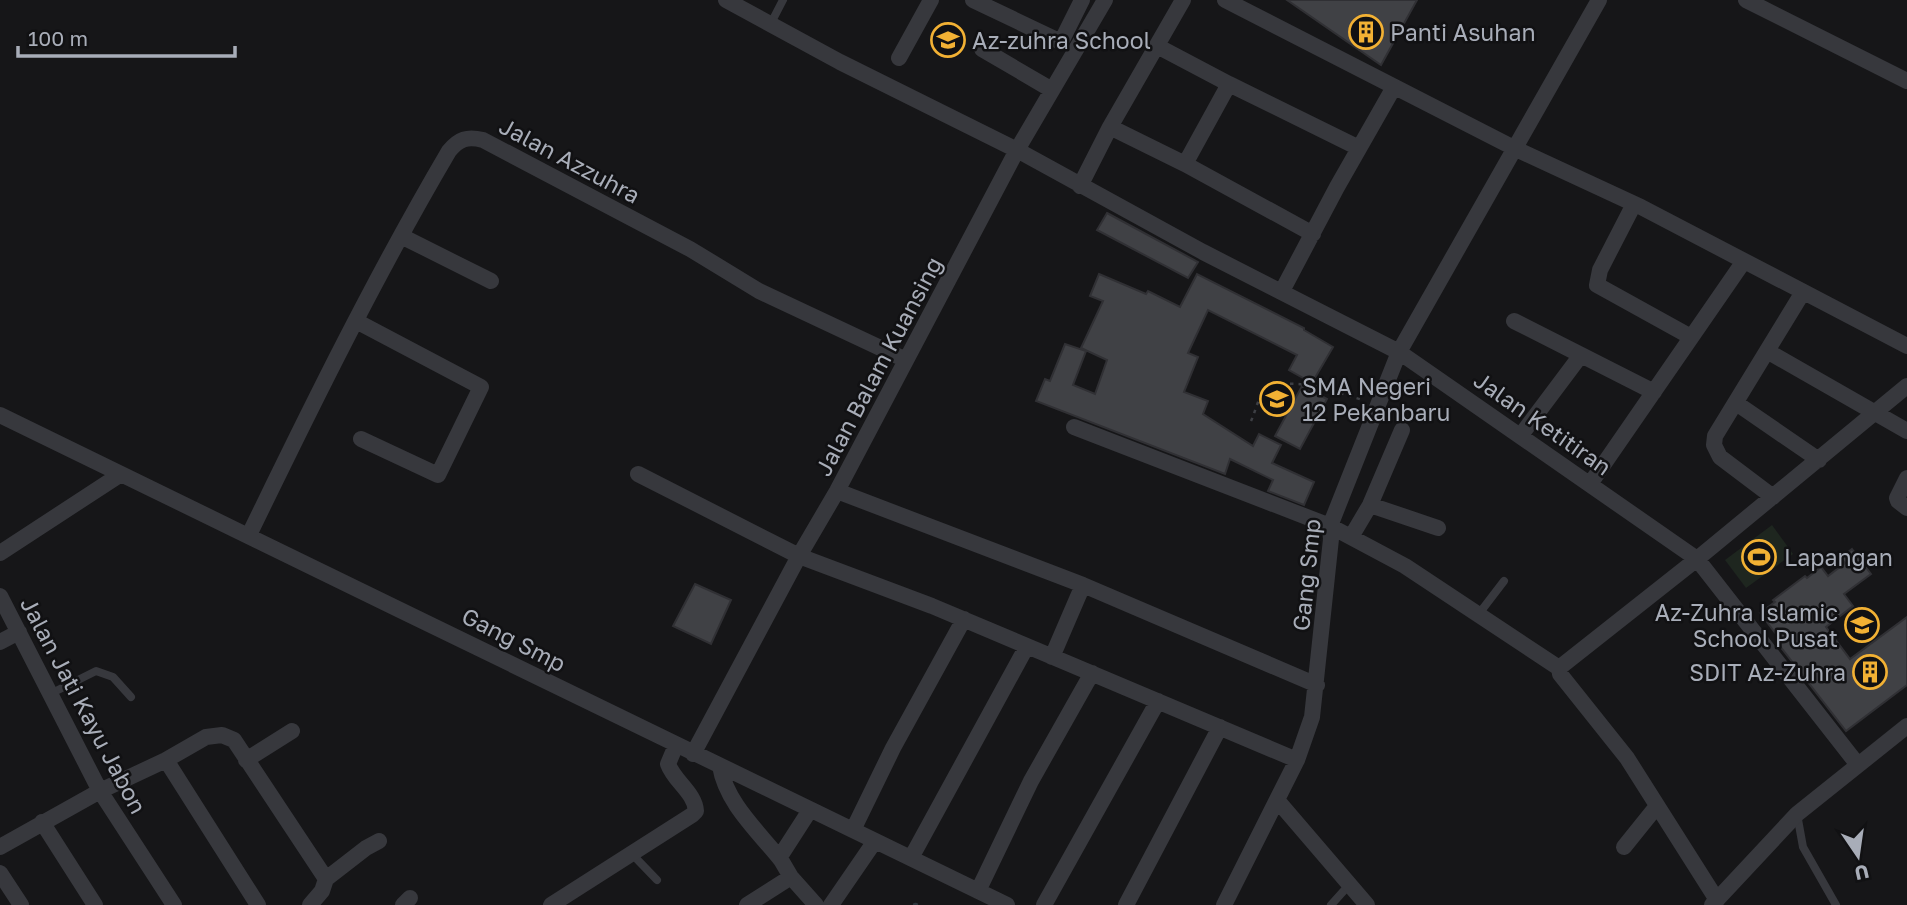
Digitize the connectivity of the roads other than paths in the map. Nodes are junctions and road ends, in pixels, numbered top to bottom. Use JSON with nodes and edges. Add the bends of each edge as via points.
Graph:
{"nodes":[{"id":1,"x":726,"y":0,"type":"edge"},
{"id":2,"x":783,"y":0,"type":"edge"},
{"id":3,"x":931,"y":0,"type":"edge"},
{"id":4,"x":973,"y":0,"type":"edge"},
{"id":5,"x":1082,"y":0,"type":"edge"},
{"id":6,"x":1105,"y":0,"type":"edge"},
{"id":7,"x":1183,"y":0,"type":"edge"},
{"id":8,"x":1225,"y":0,"type":"edge"},
{"id":9,"x":1599,"y":0,"type":"edge"},
{"id":10,"x":1746,"y":0,"type":"edge"},
{"id":11,"x":770,"y":25,"type":"junction"},
{"id":12,"x":1157,"y":46,"type":"junction"},
{"id":13,"x":982,"y":49,"type":"dead end"},
{"id":14,"x":899,"y":58,"type":"dead end"},
{"id":15,"x":1907,"y":81,"type":"edge"},
{"id":16,"x":1229,"y":84,"type":"junction"},
{"id":17,"x":1394,"y":87,"type":"junction"},
{"id":18,"x":1052,"y":90,"type":"junction"},
{"id":19,"x":1110,"y":127,"type":"junction"},
{"id":20,"x":1359,"y":148,"type":"junction"},
{"id":21,"x":1516,"y":149,"type":"junction"},
{"id":22,"x":1017,"y":150,"type":"junction"},
{"id":23,"x":1185,"y":164,"type":"junction"},
{"id":24,"x":1080,"y":186,"type":"junction"},
{"id":25,"x":1634,"y":204,"type":"junction"},
{"id":26,"x":1313,"y":234,"type":"junction"},
{"id":27,"x":401,"y":236,"type":"junction"},
{"id":28,"x":1744,"y":261,"type":"junction"},
{"id":29,"x":491,"y":281,"type":"dead end"},
{"id":30,"x":1282,"y":291,"type":"junction"},
{"id":31,"x":1803,"y":292,"type":"junction"},
{"id":32,"x":356,"y":321,"type":"junction"},
{"id":33,"x":1514,"y":321,"type":"dead end"},
{"id":34,"x":1691,"y":337,"type":"junction"},
{"id":35,"x":1907,"y":346,"type":"edge"},
{"id":36,"x":1767,"y":351,"type":"junction"},
{"id":37,"x":1399,"y":352,"type":"junction"},
{"id":38,"x":1581,"y":355,"type":"junction"},
{"id":39,"x":906,"y":360,"type":"junction"},
{"id":40,"x":1907,"y":386,"type":"edge"},
{"id":41,"x":1654,"y":392,"type":"junction"},
{"id":42,"x":1735,"y":404,"type":"junction"},
{"id":43,"x":1876,"y":413,"type":"junction"},
{"id":44,"x":0,"y":415,"type":"edge"},
{"id":45,"x":1074,"y":427,"type":"dead end"},
{"id":46,"x":1402,"y":430,"type":"dead end"},
{"id":47,"x":1907,"y":431,"type":"edge"},
{"id":48,"x":1521,"y":435,"type":"junction"},
{"id":49,"x":361,"y":439,"type":"dead end"},
{"id":50,"x":1819,"y":460,"type":"junction"},
{"id":51,"x":121,"y":474,"type":"junction"},
{"id":52,"x":638,"y":474,"type":"dead end"},
{"id":53,"x":1907,"y":478,"type":"edge"},
{"id":54,"x":1590,"y":484,"type":"junction"},
{"id":55,"x":837,"y":491,"type":"junction"},
{"id":56,"x":1773,"y":497,"type":"junction"},
{"id":57,"x":1370,"y":505,"type":"junction"},
{"id":58,"x":1907,"y":508,"type":"edge"},
{"id":59,"x":1330,"y":526,"type":"junction"},
{"id":60,"x":1438,"y":528,"type":"dead end"},
{"id":61,"x":249,"y":535,"type":"junction"},
{"id":62,"x":1351,"y":537,"type":"junction"},
{"id":63,"x":0,"y":553,"type":"edge"},
{"id":64,"x":799,"y":556,"type":"junction"},
{"id":65,"x":1697,"y":559,"type":"junction"},
{"id":66,"x":1504,"y":581,"type":"dead end"},
{"id":67,"x":1083,"y":585,"type":"junction"},
{"id":68,"x":0,"y":596,"type":"edge"},
{"id":69,"x":1478,"y":615,"type":"junction"},
{"id":70,"x":964,"y":619,"type":"junction"},
{"id":71,"x":19,"y":632,"type":"junction"},
{"id":72,"x":0,"y":642,"type":"edge"},
{"id":73,"x":1027,"y":646,"type":"junction"},
{"id":74,"x":1052,"y":657,"type":"junction"},
{"id":75,"x":1559,"y":668,"type":"junction"},
{"id":76,"x":1092,"y":673,"type":"junction"},
{"id":77,"x":1317,"y":685,"type":"junction"},
{"id":78,"x":50,"y":694,"type":"junction"},
{"id":79,"x":131,"y":697,"type":"dead end"},
{"id":80,"x":1158,"y":701,"type":"junction"},
{"id":81,"x":1907,"y":726,"type":"edge"},
{"id":82,"x":1220,"y":727,"type":"junction"},
{"id":83,"x":292,"y":731,"type":"dead end"},
{"id":84,"x":676,"y":745,"type":"junction"},
{"id":85,"x":693,"y":754,"type":"junction"},
{"id":86,"x":166,"y":760,"type":"junction"},
{"id":87,"x":246,"y":760,"type":"junction"},
{"id":88,"x":1297,"y":760,"type":"junction"},
{"id":89,"x":1858,"y":765,"type":"junction"},
{"id":90,"x":720,"y":766,"type":"junction"},
{"id":91,"x":100,"y":791,"type":"junction"},
{"id":92,"x":1277,"y":800,"type":"junction"},
{"id":93,"x":1657,"y":806,"type":"junction"},
{"id":94,"x":810,"y":810,"type":"junction"},
{"id":95,"x":1797,"y":814,"type":"junction"},
{"id":96,"x":42,"y":822,"type":"junction"},
{"id":97,"x":853,"y":830,"type":"junction"},
{"id":98,"x":379,"y":841,"type":"dead end"},
{"id":99,"x":874,"y":841,"type":"junction"},
{"id":100,"x":0,"y":846,"type":"edge"},
{"id":101,"x":1623,"y":848,"type":"dead end"},
{"id":102,"x":631,"y":853,"type":"junction"},
{"id":103,"x":911,"y":858,"type":"junction"},
{"id":104,"x":781,"y":860,"type":"junction"},
{"id":105,"x":0,"y":873,"type":"edge"},
{"id":106,"x":792,"y":877,"type":"junction"},
{"id":107,"x":326,"y":879,"type":"junction"},
{"id":108,"x":657,"y":880,"type":"dead end"},
{"id":109,"x":1349,"y":885,"type":"junction"},
{"id":110,"x":978,"y":891,"type":"junction"},
{"id":111,"x":1715,"y":902,"type":"edge"},
{"id":112,"x":20,"y":905,"type":"edge"},
{"id":113,"x":95,"y":905,"type":"edge"},
{"id":114,"x":174,"y":905,"type":"edge"},
{"id":115,"x":258,"y":905,"type":"edge"},
{"id":116,"x":310,"y":905,"type":"edge"},
{"id":117,"x":551,"y":905,"type":"edge"},
{"id":118,"x":747,"y":905,"type":"edge"},
{"id":119,"x":816,"y":905,"type":"edge"},
{"id":120,"x":831,"y":905,"type":"edge"},
{"id":121,"x":1006,"y":905,"type":"edge"},
{"id":122,"x":1044,"y":905,"type":"edge"},
{"id":123,"x":1126,"y":905,"type":"edge"},
{"id":124,"x":1224,"y":905,"type":"edge"},
{"id":125,"x":1331,"y":905,"type":"edge"},
{"id":126,"x":1367,"y":905,"type":"edge"},
{"id":127,"x":1836,"y":905,"type":"edge"}],
"edges":[{"from":1,"to":11,"type":"street","name":"Jalan Ketitiran"},
{"from":2,"to":11,"type":"lane"},
{"from":3,"to":14,"type":"street"},
{"from":4,"to":5,"type":"street","via":[[1061,42]]},
{"from":6,"to":18,"type":"street","name":"Jalan Balam Kuansing"},
{"from":7,"to":12,"type":"street"},
{"from":8,"to":17,"type":"street"},
{"from":9,"to":21,"type":"street","name":"Gang Smp"},
{"from":10,"to":15,"type":"street"},
{"from":11,"to":22,"type":"street","name":"Jalan Ketitiran"},
{"from":12,"to":16,"type":"street"},
{"from":12,"to":19,"type":"street"},
{"from":13,"to":18,"type":"street"},
{"from":16,"to":20,"type":"street"},
{"from":16,"to":23,"type":"street"},
{"from":17,"to":20,"type":"street"},
{"from":17,"to":21,"type":"street"},
{"from":18,"to":22,"type":"street","name":"Jalan Balam Kuansing"},
{"from":19,"to":23,"type":"street"},
{"from":19,"to":24,"type":"street"},
{"from":20,"to":26,"type":"street"},
{"from":21,"to":25,"type":"street"},
{"from":21,"to":37,"type":"street","name":"Gang Smp"},
{"from":22,"to":24,"type":"street","name":"Jalan Ketitiran"},
{"from":22,"to":39,"type":"street","name":"Jalan Balam Kuansing"},
{"from":23,"to":26,"type":"street"},
{"from":24,"to":30,"type":"street","name":"Jalan Ketitiran"},
{"from":25,"to":28,"type":"street"},
{"from":25,"to":34,"type":"street","via":[[1600,270],[1597,285]]},
{"from":26,"to":30,"type":"street"},
{"from":27,"to":29,"type":"street"},
{"from":27,"to":32,"type":"street","name":"Jalan Azzuhra"},
{"from":27,"to":39,"type":"street","name":"Jalan Azzuhra","via":[[455,144],[467,137],[483,140],[690,249],[759,291]]},
{"from":28,"to":31,"type":"street"},
{"from":28,"to":34,"type":"street"},
{"from":30,"to":37,"type":"street","name":"Jalan Ketitiran"},
{"from":31,"to":35,"type":"street"},
{"from":31,"to":36,"type":"street"},
{"from":32,"to":49,"type":"street","via":[[481,387],[438,475]]},
{"from":32,"to":61,"type":"street","name":"Jalan Azzuhra"},
{"from":33,"to":38,"type":"street"},
{"from":34,"to":41,"type":"street"},
{"from":36,"to":42,"type":"street"},
{"from":36,"to":43,"type":"street"},
{"from":37,"to":48,"type":"street","name":"Jalan Ketitiran"},
{"from":37,"to":59,"type":"street","name":"Gang Smp"},
{"from":38,"to":41,"type":"street"},
{"from":38,"to":48,"type":"street"},
{"from":39,"to":55,"type":"street","name":"Jalan Balam Kuansing"},
{"from":40,"to":43,"type":"street"},
{"from":41,"to":54,"type":"street"},
{"from":42,"to":50,"type":"street"},
{"from":42,"to":56,"type":"street","via":[[1715,436],[1715,448],[1720,457]]},
{"from":43,"to":47,"type":"street"},
{"from":43,"to":50,"type":"street"},
{"from":44,"to":51,"type":"street","name":"Gang Smp"},
{"from":45,"to":59,"type":"street"},
{"from":46,"to":57,"type":"street"},
{"from":48,"to":54,"type":"street","name":"Jalan Ketitiran"},
{"from":50,"to":56,"type":"street"},
{"from":51,"to":61,"type":"street","name":"Gang Smp"},
{"from":51,"to":63,"type":"street"},
{"from":52,"to":64,"type":"street"},
{"from":53,"to":58,"type":"street","via":[[1897,498]]},
{"from":54,"to":65,"type":"street","name":"Jalan Ketitiran"},
{"from":55,"to":64,"type":"street","name":"Jalan Balam Kuansing"},
{"from":55,"to":67,"type":"street"},
{"from":56,"to":65,"type":"street"},
{"from":57,"to":60,"type":"street"},
{"from":57,"to":62,"type":"street"},
{"from":59,"to":62,"type":"street"},
{"from":59,"to":77,"type":"street","name":"Gang Smp"},
{"from":61,"to":84,"type":"street","name":"Gang Smp"},
{"from":62,"to":69,"type":"street","via":[[1405,566]]},
{"from":64,"to":70,"type":"street"},
{"from":64,"to":85,"type":"street","name":"Jalan Balam Kuansing"},
{"from":65,"to":75,"type":"street"},
{"from":65,"to":89,"type":"street","name":"Jalan Ketitiran"},
{"from":66,"to":69,"type":"lane"},
{"from":67,"to":74,"type":"street"},
{"from":67,"to":77,"type":"street"},
{"from":68,"to":71,"type":"street","name":"Jalan Jati Kayu Jabon"},
{"from":69,"to":75,"type":"street"},
{"from":70,"to":73,"type":"street"},
{"from":70,"to":97,"type":"street"},
{"from":71,"to":72,"type":"street"},
{"from":71,"to":78,"type":"street","name":"Jalan Jati Kayu Jabon"},
{"from":73,"to":74,"type":"street"},
{"from":73,"to":103,"type":"street"},
{"from":74,"to":76,"type":"street"},
{"from":75,"to":93,"type":"street"},
{"from":76,"to":80,"type":"street"},
{"from":76,"to":110,"type":"street","via":[[1031,781]]},
{"from":77,"to":88,"type":"street","name":"Gang Smp"},
{"from":78,"to":79,"type":"lane","via":[[96,671],[113,677]]},
{"from":78,"to":91,"type":"street","name":"Jalan Jati Kayu Jabon"},
{"from":80,"to":82,"type":"street"},
{"from":80,"to":122,"type":"street"},
{"from":81,"to":89,"type":"street"},
{"from":82,"to":88,"type":"street"},
{"from":82,"to":123,"type":"street"},
{"from":83,"to":87,"type":"street"},
{"from":84,"to":85,"type":"street","name":"Gang Smp"},
{"from":84,"to":102,"type":"street","via":[[668,764],[694,800],[696,811]]},
{"from":85,"to":90,"type":"street","name":"Gang Smp"},
{"from":86,"to":87,"type":"street","via":[[206,737],[222,734],[234,740]]},
{"from":86,"to":91,"type":"street"},
{"from":86,"to":115,"type":"street"},
{"from":87,"to":107,"type":"street"},
{"from":88,"to":92,"type":"street","name":"Gang Smp"},
{"from":89,"to":95,"type":"street"},
{"from":90,"to":94,"type":"street","name":"Gang Smp"},
{"from":90,"to":104,"type":"street","via":[[730,797]]},
{"from":91,"to":96,"type":"street"},
{"from":91,"to":114,"type":"street","name":"Jalan Jati Kayu Jabon"},
{"from":92,"to":109,"type":"street"},
{"from":92,"to":124,"type":"street","name":"Gang Smp"},
{"from":93,"to":101,"type":"street"},
{"from":93,"to":111,"type":"street"},
{"from":94,"to":97,"type":"street","name":"Gang Smp"},
{"from":94,"to":104,"type":"street"},
{"from":95,"to":111,"type":"street"},
{"from":95,"to":127,"type":"lane","via":[[1804,847]]},
{"from":96,"to":100,"type":"street"},
{"from":96,"to":113,"type":"street"},
{"from":97,"to":99,"type":"street","name":"Gang Smp"},
{"from":98,"to":107,"type":"street"},
{"from":99,"to":103,"type":"street","name":"Gang Smp"},
{"from":99,"to":120,"type":"street"},
{"from":102,"to":108,"type":"lane"},
{"from":102,"to":117,"type":"street"},
{"from":103,"to":110,"type":"street","name":"Gang Smp"},
{"from":104,"to":106,"type":"street"},
{"from":105,"to":112,"type":"street"},
{"from":106,"to":118,"type":"street"},
{"from":106,"to":119,"type":"street"},
{"from":107,"to":116,"type":"street"},
{"from":109,"to":125,"type":"lane"},
{"from":109,"to":126,"type":"street"},
{"from":110,"to":121,"type":"street","name":"Gang Smp"}]}
